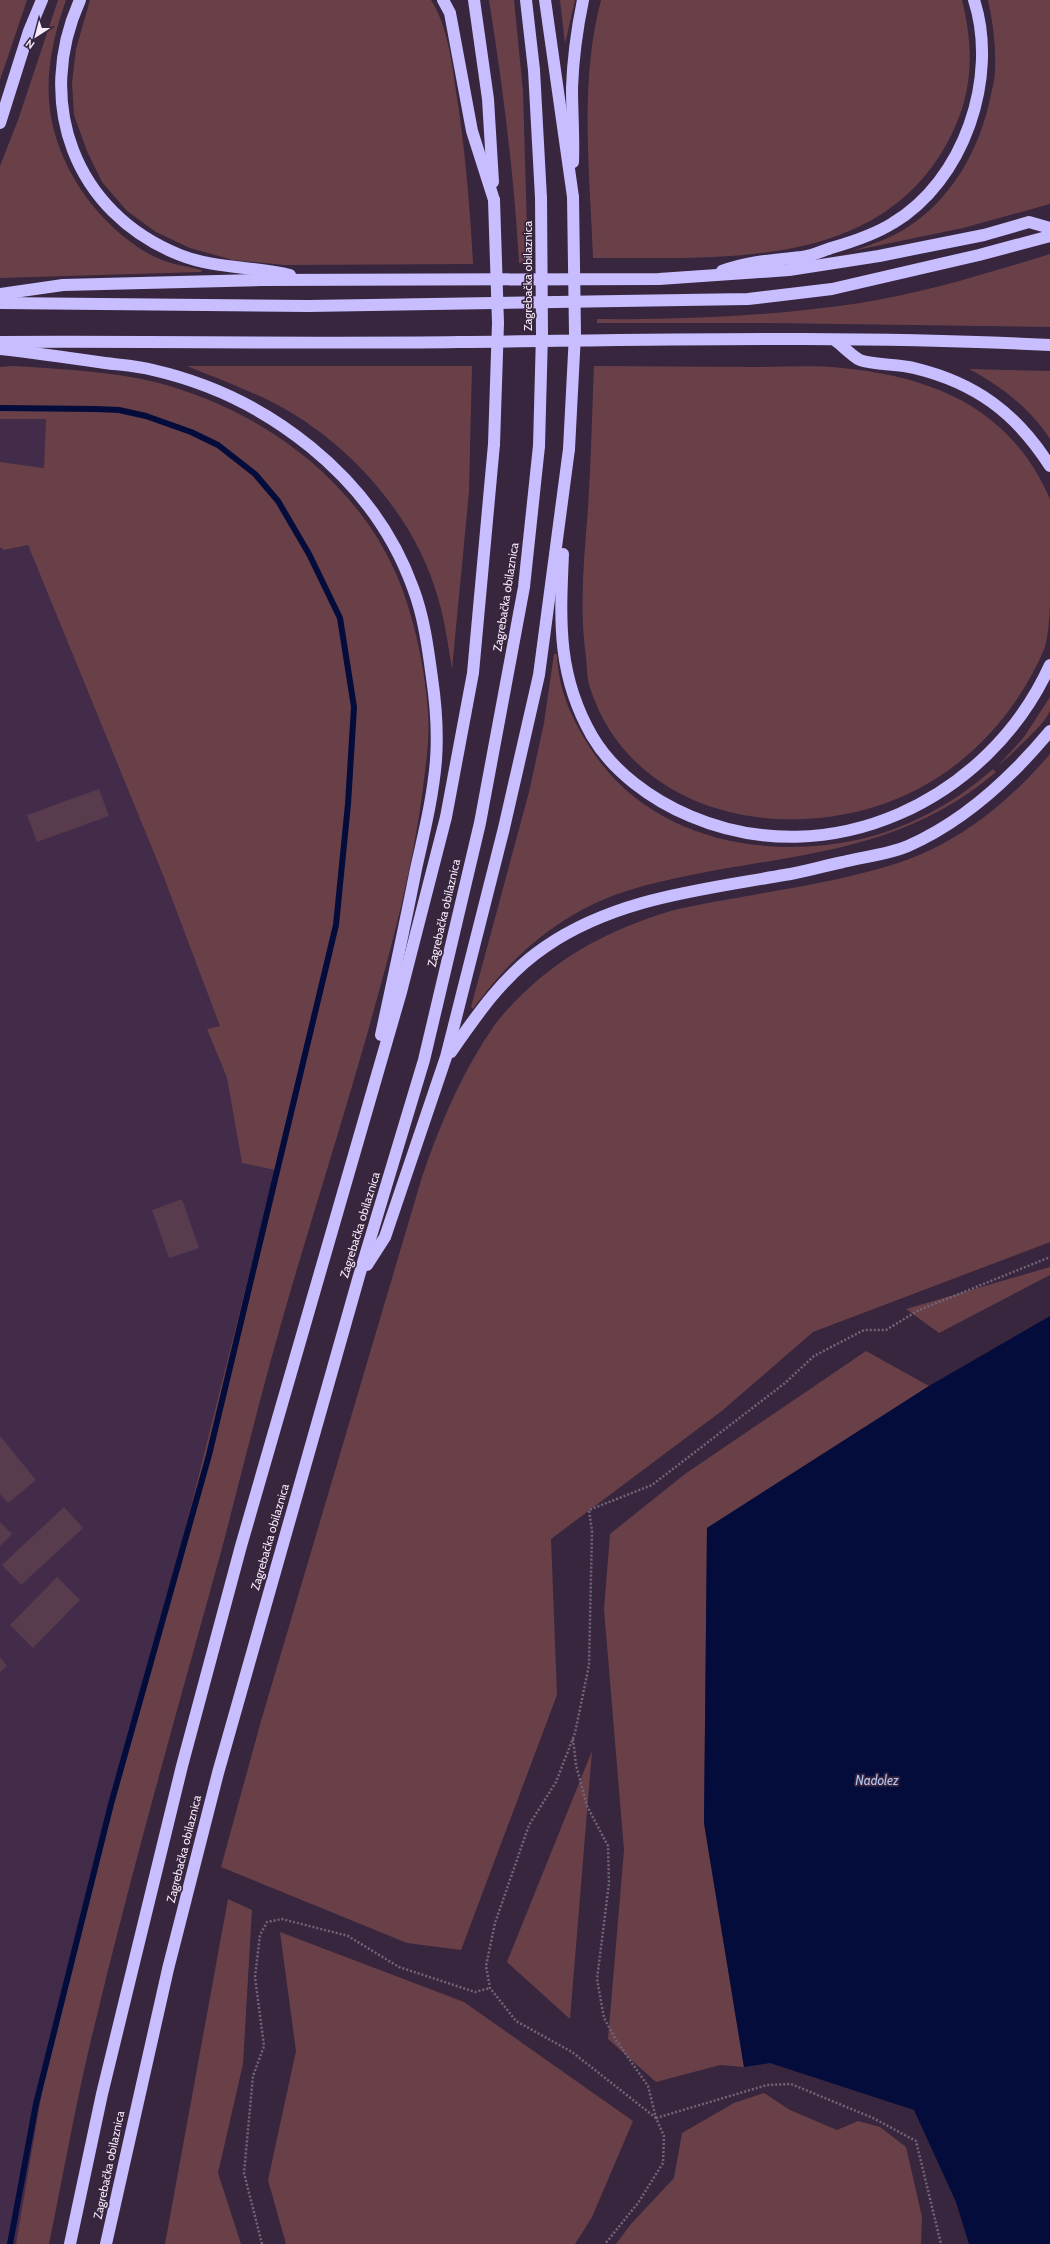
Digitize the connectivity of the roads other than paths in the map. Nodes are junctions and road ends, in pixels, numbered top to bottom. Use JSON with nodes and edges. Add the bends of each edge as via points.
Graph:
{"nodes":[{"id":1,"x":42,"y":0,"type":"edge"},
{"id":2,"x":80,"y":0,"type":"edge"},
{"id":3,"x":443,"y":0,"type":"edge"},
{"id":4,"x":474,"y":0,"type":"edge"},
{"id":5,"x":526,"y":0,"type":"edge"},
{"id":6,"x":545,"y":0,"type":"edge"},
{"id":7,"x":583,"y":0,"type":"edge"},
{"id":8,"x":974,"y":0,"type":"edge"},
{"id":9,"x":0,"y":123,"type":"edge"},
{"id":10,"x":572,"y":192,"type":"junction"},
{"id":11,"x":494,"y":200,"type":"junction"},
{"id":12,"x":1050,"y":228,"type":"edge"},
{"id":13,"x":1050,"y":236,"type":"edge"},
{"id":14,"x":711,"y":275,"type":"junction"},
{"id":15,"x":310,"y":280,"type":"junction"},
{"id":16,"x":0,"y":294,"type":"edge"},
{"id":17,"x":0,"y":303,"type":"edge"},
{"id":18,"x":836,"y":340,"type":"junction"},
{"id":19,"x":0,"y":342,"type":"edge"},
{"id":20,"x":1050,"y":345,"type":"edge"},
{"id":21,"x":0,"y":349,"type":"edge"},
{"id":22,"x":1050,"y":466,"type":"edge"},
{"id":23,"x":566,"y":483,"type":"junction"},
{"id":24,"x":1050,"y":665,"type":"edge"},
{"id":25,"x":1050,"y":731,"type":"edge"},
{"id":26,"x":446,"y":1057,"type":"junction"},
{"id":27,"x":360,"y":1138,"type":"junction"},
{"id":28,"x":359,"y":1276,"type":"junction"},
{"id":29,"x":70,"y":2244,"type":"edge"},
{"id":30,"x":106,"y":2244,"type":"edge"}],
"edges":[{"from":1,"to":9,"type":"highway"},
{"from":2,"to":15,"type":"highway","via":[[65,39],[61,68],[62,109],[68,140],[76,160],[100,196],[139,232],[180,255],[208,264],[266,269]]},
{"from":3,"to":11,"type":"highway","via":[[450,13],[472,131]]},
{"from":4,"to":11,"type":"highway","via":[[488,99]]},
{"from":5,"to":28,"type":"highway","name":"Zagrebačka obilaznica","bridge":true,"via":[[534,70],[541,198],[542,334],[539,446],[524,587],[480,822],[424,1060]]},
{"from":6,"to":10,"type":"highway"},
{"from":7,"to":10,"type":"highway","via":[[575,46],[572,89],[575,133]]},
{"from":8,"to":14,"type":"highway","via":[[979,15],[982,52],[981,77],[975,108],[957,153],[930,192],[912,210],[865,237],[804,257],[740,264]]},
{"from":10,"to":23,"type":"highway","bridge":true,"via":[[575,334]]},
{"from":11,"to":27,"type":"highway","name":"Zagrebačka obilaznica","bridge":true,"via":[[498,323],[494,444],[473,673],[448,809]]},
{"from":12,"to":14,"type":"highway","via":[[1028,222],[984,235],[880,256],[789,270]]},
{"from":13,"to":17,"type":"highway","via":[[979,256],[832,289],[748,299],[308,306]]},
{"from":14,"to":15,"type":"highway","via":[[659,279]]},
{"from":15,"to":16,"type":"highway","via":[[63,285]]},
{"from":18,"to":19,"type":"highway"},
{"from":18,"to":20,"type":"highway"},
{"from":18,"to":22,"type":"highway","via":[[860,360],[913,367],[952,379],[977,393],[1010,415],[1033,440]]},
{"from":21,"to":27,"type":"highway","via":[[153,370],[230,397],[274,420],[342,474],[373,511],[395,548],[413,588],[427,636],[437,716],[436,761],[428,814]]},
{"from":23,"to":24,"type":"highway","via":[[560,616],[562,650],[568,681],[579,709],[593,737],[606,755],[630,779],[653,797],[707,824],[767,835],[799,836],[834,833],[904,812],[936,796],[967,774],[991,751],[1026,708]]},
{"from":23,"to":26,"type":"highway","via":[[539,675],[522,754]]},
{"from":25,"to":26,"type":"highway","via":[[1009,778],[982,800],[949,823],[907,846],[787,875],[669,895],[586,923],[545,947],[511,975],[485,1004]]},
{"from":26,"to":28,"type":"highway","via":[[385,1237]]},
{"from":27,"to":29,"type":"highway","name":"Zagrebačka obilaznica","via":[[241,1546],[182,1766],[102,2094]]},
{"from":28,"to":30,"type":"highway","name":"Zagrebačka obilaznica","via":[[218,1773],[166,1977]]}]}
